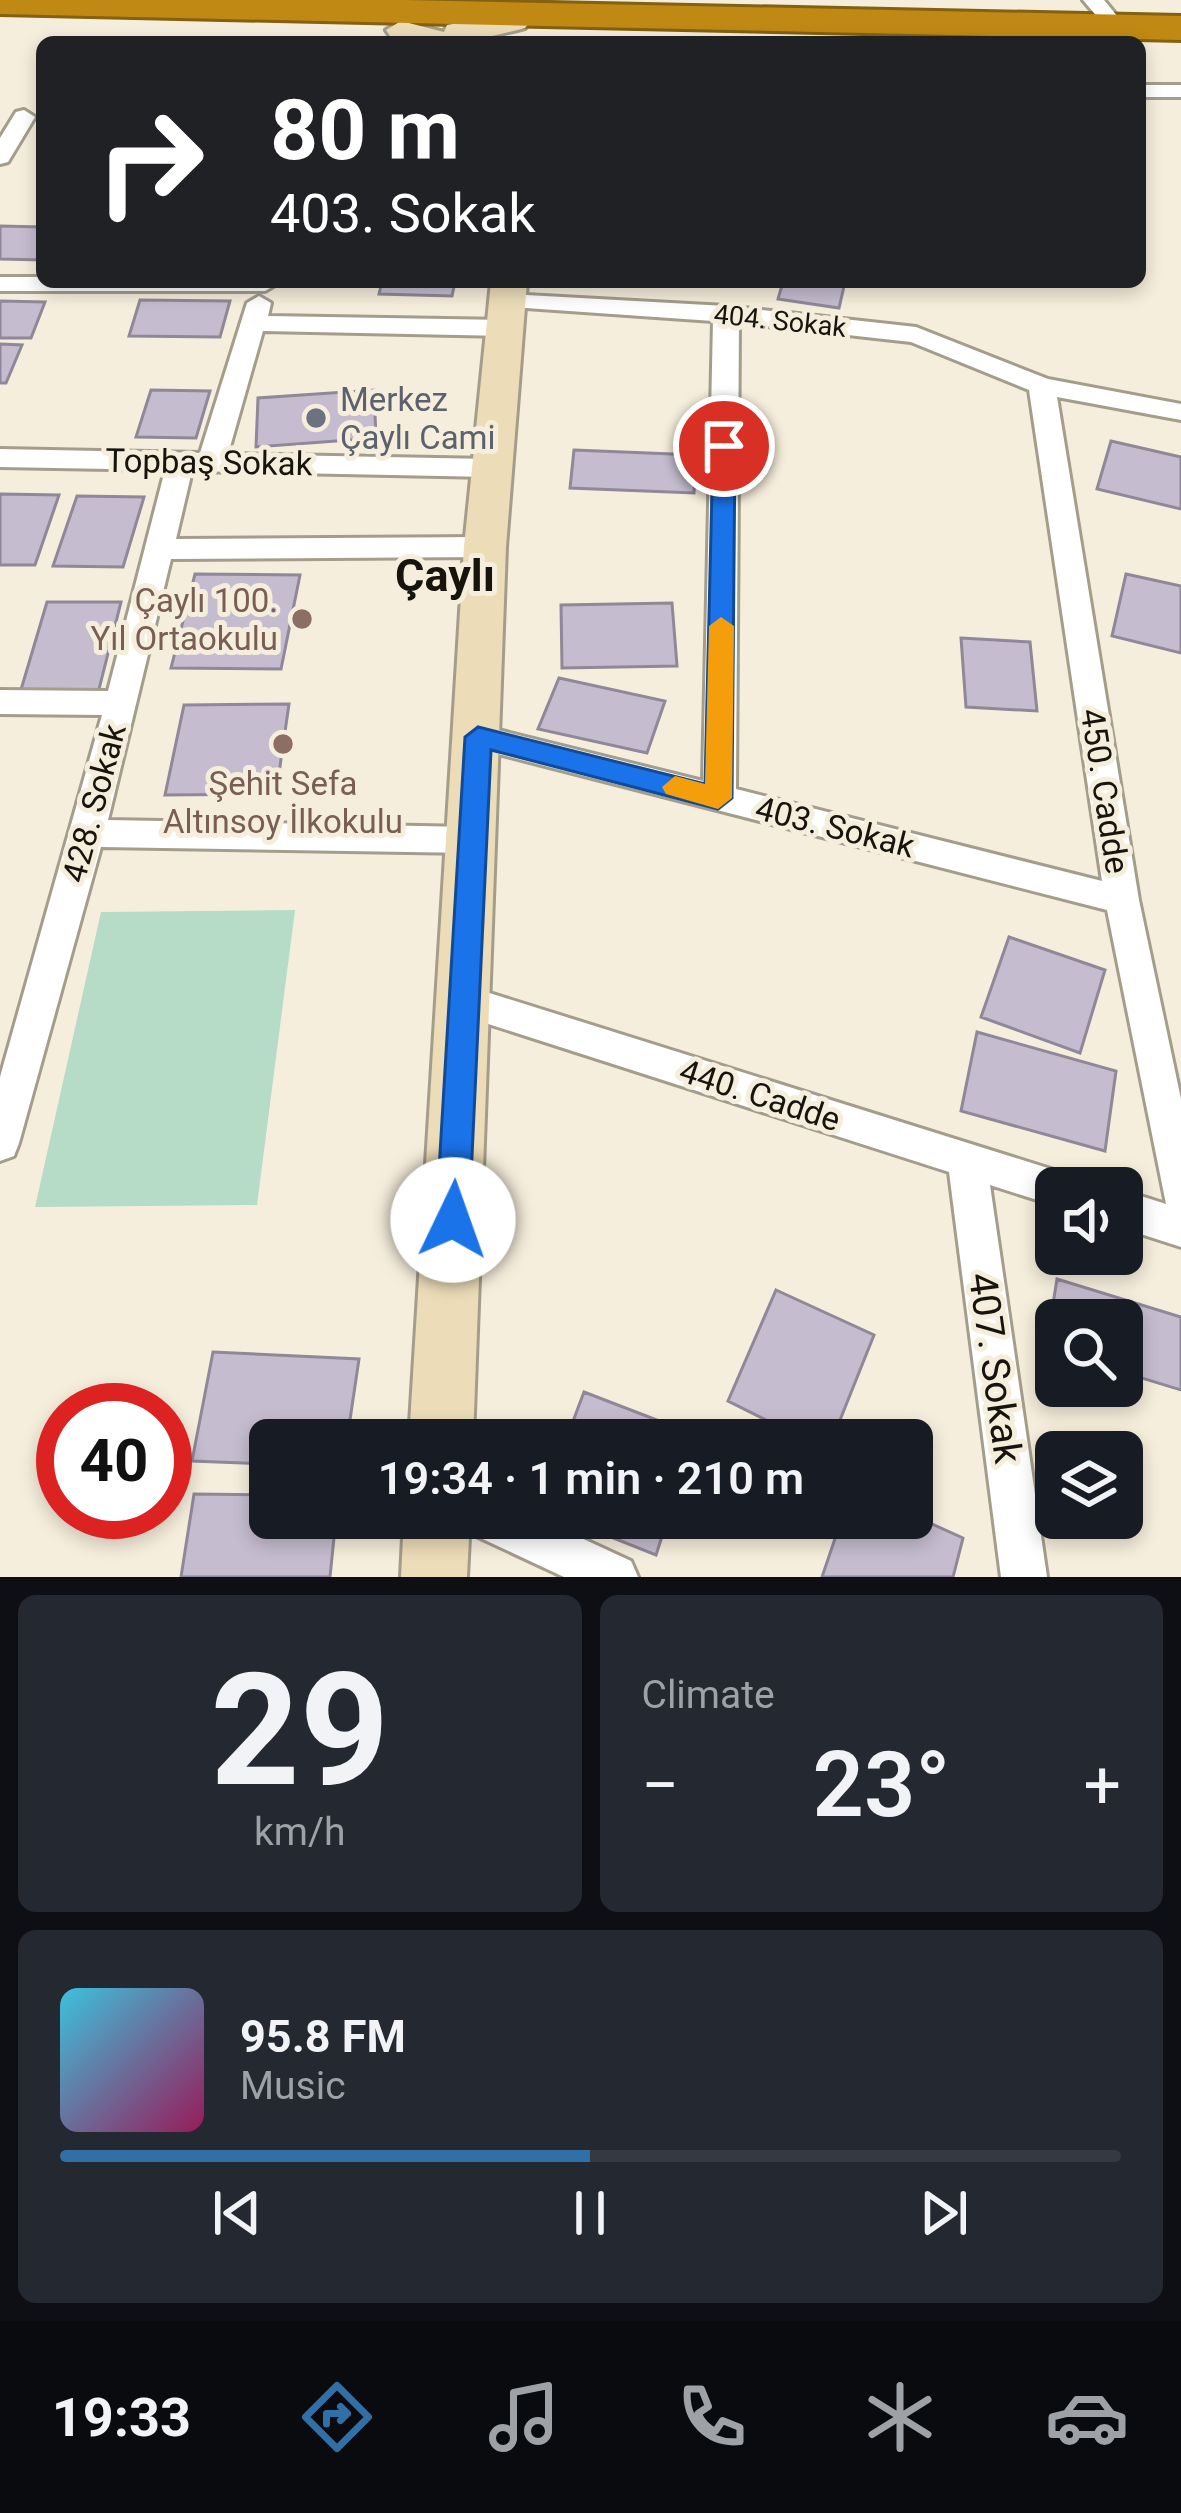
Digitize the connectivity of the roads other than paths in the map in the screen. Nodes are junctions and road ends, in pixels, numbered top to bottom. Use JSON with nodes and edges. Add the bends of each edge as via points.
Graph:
{"nodes":[{"id":1,"x":0,"y":3,"type":"edge"},
{"id":2,"x":514,"y":22,"type":"edge"},
{"id":3,"x":0,"y":24,"type":"edge"},
{"id":4,"x":458,"y":26,"type":"edge"},
{"id":5,"x":1117,"y":26,"type":"edge"},
{"id":6,"x":1181,"y":28,"type":"edge"},
{"id":7,"x":753,"y":36,"type":"edge"},
{"id":8,"x":1146,"y":37,"type":"edge"},
{"id":9,"x":1181,"y":51,"type":"edge"},
{"id":10,"x":1146,"y":91,"type":"edge"},
{"id":11,"x":1181,"y":91,"type":"edge"},
{"id":12,"x":22,"y":117,"type":"edge"},
{"id":13,"x":0,"y":157,"type":"edge"},
{"id":14,"x":0,"y":284,"type":"edge"},
{"id":15,"x":36,"y":284,"type":"edge"},
{"id":16,"x":264,"y":288,"type":"edge"},
{"id":17,"x":507,"y":304,"type":"edge"},
{"id":18,"x":726,"y":314,"type":"junction"},
{"id":19,"x":254,"y":323,"type":"junction"},
{"id":20,"x":1042,"y":386,"type":"junction"},
{"id":21,"x":1181,"y":412,"type":"edge"},
{"id":22,"x":0,"y":458,"type":"edge"},
{"id":23,"x":196,"y":461,"type":"junction"},
{"id":24,"x":490,"y":468,"type":"junction"},
{"id":25,"x":485,"y":547,"type":"junction"},
{"id":26,"x":159,"y":549,"type":"junction"},
{"id":27,"x":0,"y":702,"type":"edge"},
{"id":28,"x":120,"y":703,"type":"junction"},
{"id":29,"x":478,"y":737,"type":"junction"},
{"id":30,"x":718,"y":798,"type":"junction"},
{"id":31,"x":88,"y":832,"type":"junction"},
{"id":32,"x":470,"y":840,"type":"junction"},
{"id":33,"x":1122,"y":900,"type":"junction"},
{"id":34,"x":464,"y":1001,"type":"junction"},
{"id":35,"x":0,"y":1143,"type":"edge"},
{"id":36,"x":967,"y":1160,"type":"junction"},
{"id":37,"x":1035,"y":1181,"type":"edge"},
{"id":38,"x":1181,"y":1194,"type":"edge"},
{"id":39,"x":1143,"y":1216,"type":"edge"},
{"id":40,"x":1181,"y":1228,"type":"edge"},
{"id":41,"x":443,"y":1419,"type":"edge"},
{"id":42,"x":436,"y":1539,"type":"edge"},
{"id":43,"x":533,"y":1539,"type":"edge"},
{"id":44,"x":434,"y":1577,"type":"edge"},
{"id":45,"x":615,"y":1577,"type":"edge"},
{"id":46,"x":1024,"y":1577,"type":"edge"}],
"edges":[{"from":1,"to":4,"type":"highway"},
{"from":2,"to":4,"type":"highway"},
{"from":2,"to":5,"type":"highway"},
{"from":2,"to":7,"type":"highway"},
{"from":3,"to":4,"type":"highway"},
{"from":5,"to":6,"type":"highway"},
{"from":8,"to":9,"type":"highway"},
{"from":10,"to":11,"type":"street"},
{"from":12,"to":13,"type":"street"},
{"from":14,"to":15,"type":"street"},
{"from":16,"to":19,"type":"street","name":"428. Sokak"},
{"from":17,"to":18,"type":"street","name":"404. Sokak"},
{"from":17,"to":19,"type":"street","name":"404. Sokak"},
{"from":17,"to":24,"type":"street"},
{"from":18,"to":20,"type":"street","name":"404. Sokak","via":[[916,335]]},
{"from":18,"to":30,"type":"street"},
{"from":19,"to":23,"type":"street","name":"428. Sokak"},
{"from":20,"to":21,"type":"street","name":"404. Sokak"},
{"from":20,"to":33,"type":"street","name":"450. Cadde"},
{"from":22,"to":23,"type":"street","name":"Topbaş Sokak"},
{"from":23,"to":24,"type":"street","name":"Topbaş Sokak"},
{"from":23,"to":26,"type":"street","name":"428. Sokak"},
{"from":24,"to":25,"type":"street"},
{"from":25,"to":26,"type":"street"},
{"from":25,"to":29,"type":"street"},
{"from":26,"to":28,"type":"street","name":"428. Sokak"},
{"from":27,"to":28,"type":"street"},
{"from":28,"to":31,"type":"street","name":"428. Sokak"},
{"from":29,"to":30,"type":"street","name":"403. Sokak"},
{"from":29,"to":32,"type":"street"},
{"from":30,"to":33,"type":"street","name":"403. Sokak"},
{"from":31,"to":32,"type":"street"},
{"from":31,"to":35,"type":"street","name":"428. Sokak"},
{"from":32,"to":34,"type":"street"},
{"from":33,"to":38,"type":"street","name":"450. Cadde"},
{"from":34,"to":36,"type":"street","name":"440. Cadde"},
{"from":34,"to":41,"type":"street"},
{"from":36,"to":37,"type":"street","name":"440. Cadde"},
{"from":36,"to":46,"type":"street","name":"407. Sokak"},
{"from":39,"to":40,"type":"street"},
{"from":42,"to":44,"type":"street"},
{"from":43,"to":45,"type":"street"}]}
